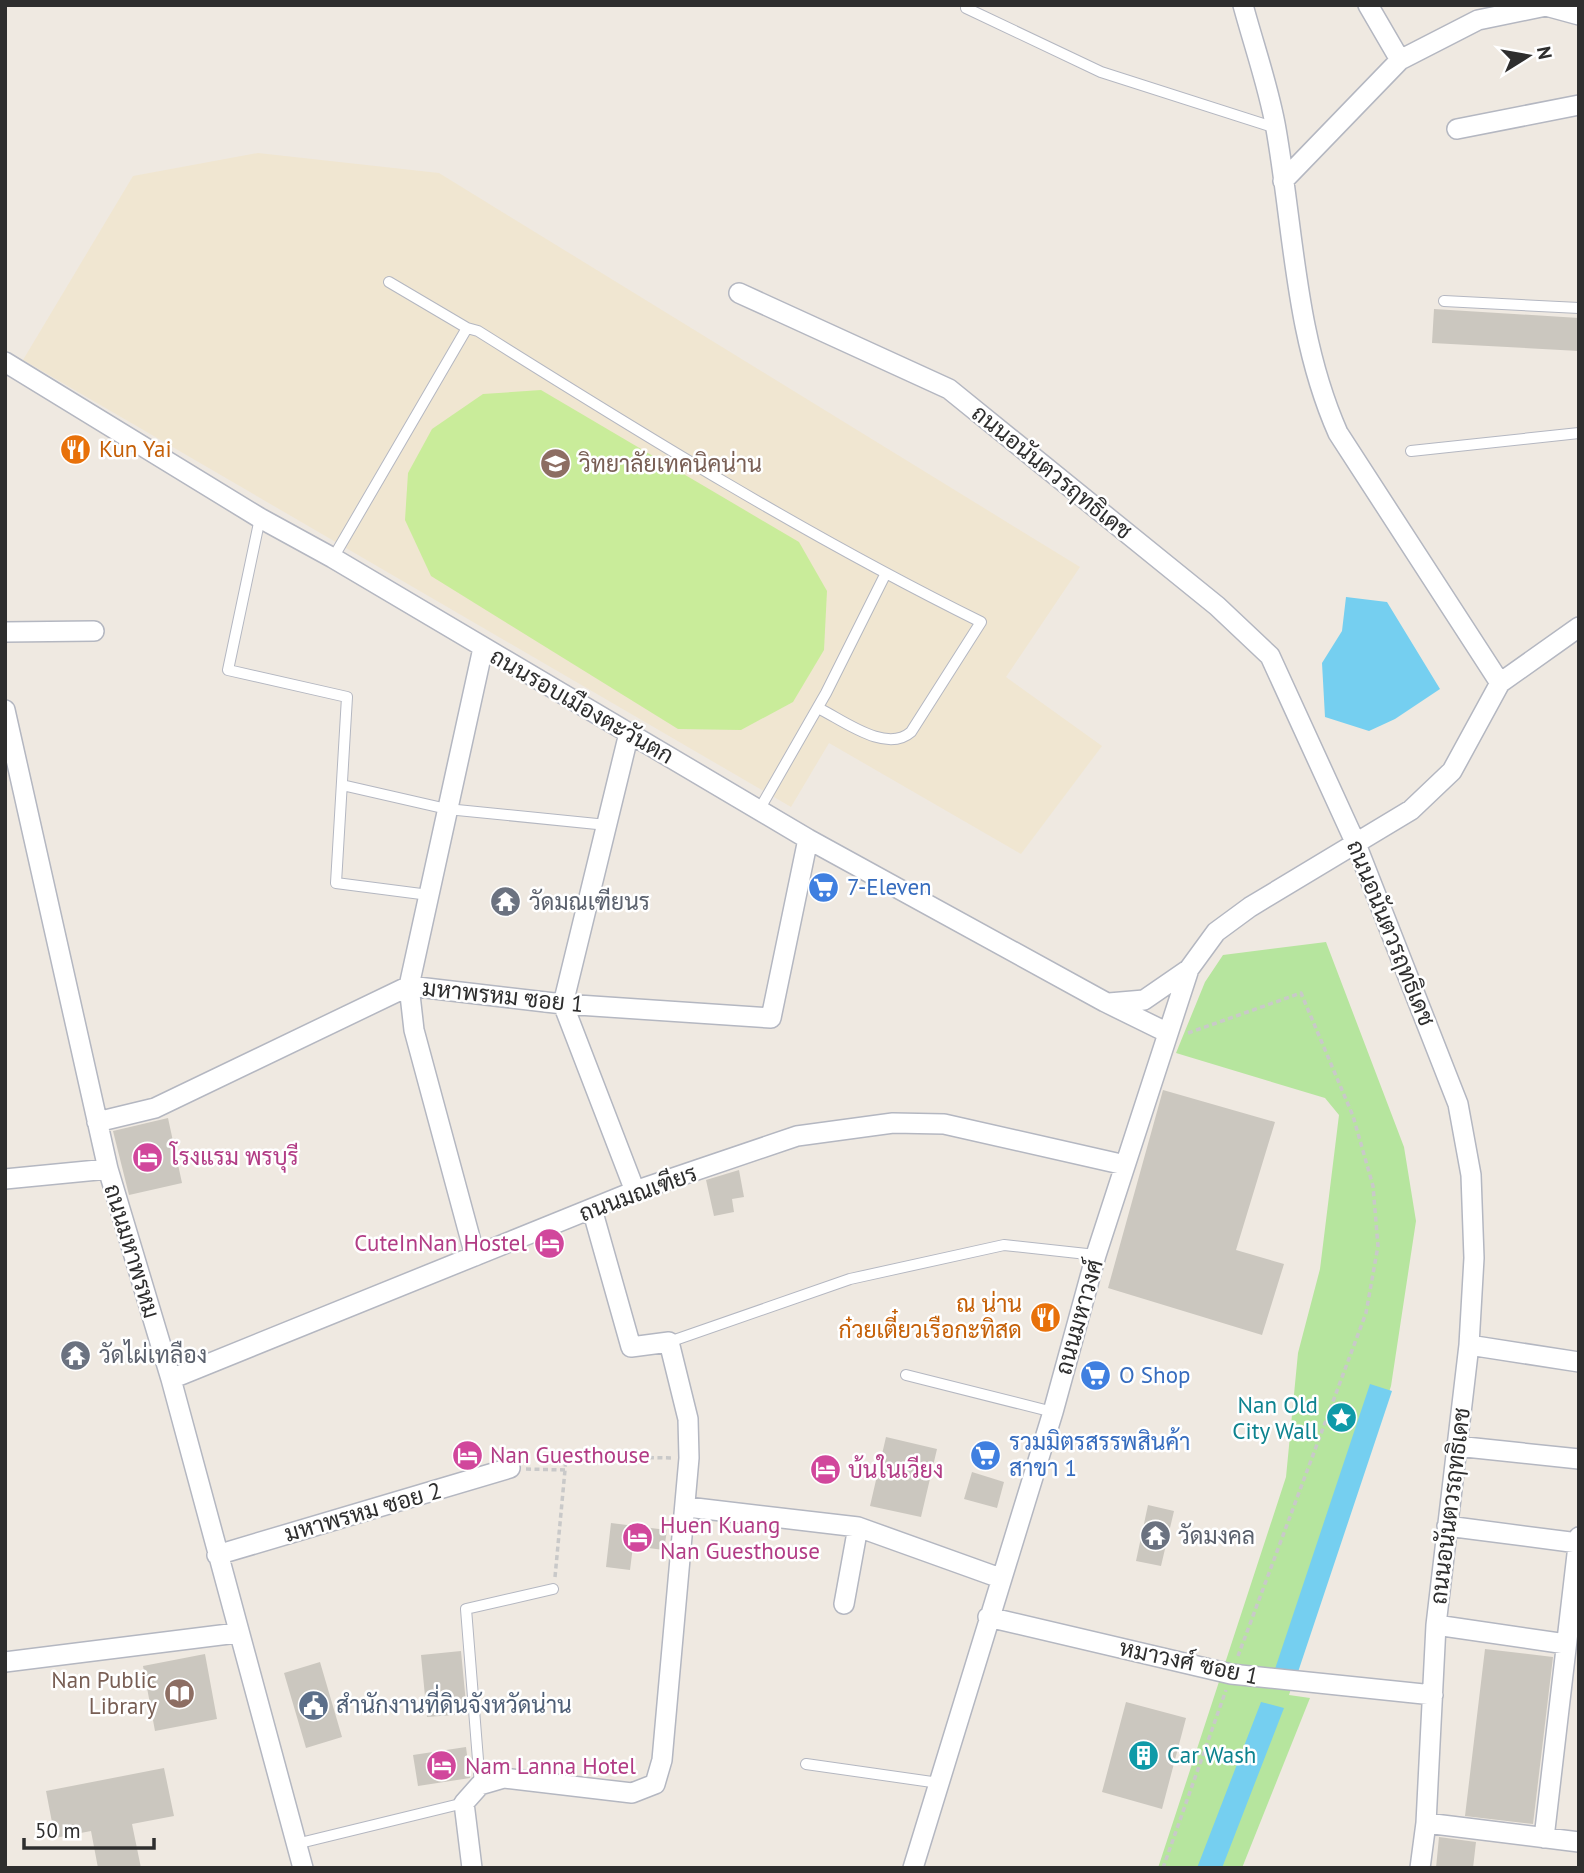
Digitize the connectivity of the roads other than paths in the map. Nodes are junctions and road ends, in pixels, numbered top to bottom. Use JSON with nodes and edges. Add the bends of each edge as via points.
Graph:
{"nodes":[{"id":1,"x":1243,"y":5,"type":"edge"},
{"id":2,"x":1368,"y":5,"type":"edge"},
{"id":3,"x":966,"y":8,"type":"dead end"},
{"id":4,"x":1579,"y":15,"type":"edge"},
{"id":5,"x":1401,"y":60,"type":"junction"},
{"id":6,"x":1579,"y":105,"type":"edge"},
{"id":7,"x":1276,"y":128,"type":"junction"},
{"id":8,"x":1457,"y":129,"type":"dead end"},
{"id":9,"x":1283,"y":181,"type":"junction"},
{"id":10,"x":388,"y":282,"type":"dead end"},
{"id":11,"x":739,"y":293,"type":"dead end"},
{"id":12,"x":1444,"y":301,"type":"dead end"},
{"id":13,"x":1579,"y":307,"type":"edge"},
{"id":14,"x":467,"y":328,"type":"junction"},
{"id":15,"x":5,"y":362,"type":"edge"},
{"id":16,"x":1579,"y":433,"type":"edge"},
{"id":17,"x":1411,"y":451,"type":"dead end"},
{"id":18,"x":260,"y":518,"type":"junction"},
{"id":19,"x":333,"y":558,"type":"junction"},
{"id":20,"x":885,"y":575,"type":"junction"},
{"id":21,"x":1579,"y":627,"type":"edge"},
{"id":22,"x":94,"y":631,"type":"dead end"},
{"id":23,"x":5,"y":632,"type":"edge"},
{"id":24,"x":483,"y":648,"type":"junction"},
{"id":25,"x":1500,"y":683,"type":"junction"},
{"id":26,"x":818,"y":708,"type":"junction"},
{"id":27,"x":5,"y":710,"type":"edge"},
{"id":28,"x":629,"y":733,"type":"junction"},
{"id":29,"x":342,"y":785,"type":"junction"},
{"id":30,"x":447,"y":809,"type":"junction"},
{"id":31,"x":760,"y":810,"type":"junction"},
{"id":32,"x":607,"y":825,"type":"junction"},
{"id":33,"x":807,"y":839,"type":"junction"},
{"id":34,"x":1356,"y":844,"type":"junction"},
{"id":35,"x":429,"y":895,"type":"junction"},
{"id":36,"x":1189,"y":969,"type":"junction"},
{"id":37,"x":409,"y":986,"type":"junction"},
{"id":38,"x":1105,"y":1002,"type":"junction"},
{"id":39,"x":563,"y":1004,"type":"junction"},
{"id":40,"x":1168,"y":1033,"type":"junction"},
{"id":41,"x":97,"y":1122,"type":"junction"},
{"id":42,"x":1125,"y":1165,"type":"junction"},
{"id":43,"x":107,"y":1169,"type":"junction"},
{"id":44,"x":5,"y":1180,"type":"edge"},
{"id":45,"x":635,"y":1191,"type":"junction"},
{"id":46,"x":592,"y":1209,"type":"junction"},
{"id":47,"x":1096,"y":1255,"type":"junction"},
{"id":48,"x":475,"y":1256,"type":"junction"},
{"id":49,"x":669,"y":1342,"type":"junction"},
{"id":50,"x":1469,"y":1345,"type":"junction"},
{"id":51,"x":1579,"y":1362,"type":"edge"},
{"id":52,"x":906,"y":1375,"type":"dead end"},
{"id":53,"x":171,"y":1379,"type":"junction"},
{"id":54,"x":1053,"y":1412,"type":"junction"},
{"id":55,"x":1457,"y":1446,"type":"junction"},
{"id":56,"x":1579,"y":1459,"type":"edge"},
{"id":57,"x":510,"y":1468,"type":"road end"},
{"id":58,"x":687,"y":1507,"type":"junction"},
{"id":59,"x":1447,"y":1526,"type":"junction"},
{"id":60,"x":858,"y":1527,"type":"junction"},
{"id":61,"x":1579,"y":1537,"type":"edge"},
{"id":62,"x":1578,"y":1543,"type":"edge"},
{"id":63,"x":217,"y":1555,"type":"junction"},
{"id":64,"x":1000,"y":1578,"type":"junction"},
{"id":65,"x":553,"y":1589,"type":"road end"},
{"id":66,"x":845,"y":1604,"type":"dead end"},
{"id":67,"x":988,"y":1617,"type":"junction"},
{"id":68,"x":1436,"y":1625,"type":"junction"},
{"id":69,"x":237,"y":1633,"type":"junction"},
{"id":70,"x":1566,"y":1644,"type":"junction"},
{"id":71,"x":5,"y":1662,"type":"edge"},
{"id":72,"x":1433,"y":1695,"type":"junction"},
{"id":73,"x":806,"y":1764,"type":"dead end"},
{"id":74,"x":939,"y":1783,"type":"junction"},
{"id":75,"x":480,"y":1785,"type":"junction"},
{"id":76,"x":464,"y":1804,"type":"junction"},
{"id":77,"x":1426,"y":1823,"type":"junction"},
{"id":78,"x":1544,"y":1838,"type":"junction"},
{"id":79,"x":1579,"y":1842,"type":"edge"},
{"id":80,"x":296,"y":1844,"type":"junction"},
{"id":81,"x":303,"y":1868,"type":"edge"},
{"id":82,"x":472,"y":1868,"type":"edge"},
{"id":83,"x":913,"y":1868,"type":"edge"},
{"id":84,"x":1420,"y":1868,"type":"edge"}],
"edges":[{"from":1,"to":7,"type":"street"},
{"from":2,"to":5,"type":"street"},
{"from":3,"to":7,"type":"lane","via":[[1101,72]]},
{"from":4,"to":5,"type":"street","via":[[1546,6],[1478,20]]},
{"from":5,"to":9,"type":"street"},
{"from":6,"to":8,"type":"street"},
{"from":7,"to":9,"type":"street"},
{"from":9,"to":25,"type":"street","via":[[1309,355],[1321,395],[1338,433]]},
{"from":10,"to":14,"type":"lane"},
{"from":11,"to":34,"type":"street","name":"ถนนอนันตวรฤทธิเดช","via":[[949,389],[1217,606],[1270,656]]},
{"from":12,"to":13,"type":"lane"},
{"from":14,"to":19,"type":"lane"},
{"from":14,"to":20,"type":"lane"},
{"from":15,"to":18,"type":"street","name":"ถนนรอบเมืองตะวันตก"},
{"from":16,"to":17,"type":"lane"},
{"from":18,"to":19,"type":"street","name":"ถนนรอบเมืองตะวันตก"},
{"from":18,"to":29,"type":"lane","via":[[228,670],[347,697]]},
{"from":19,"to":24,"type":"street","name":"ถนนรอบเมืองตะวันตก"},
{"from":20,"to":26,"type":"lane"},
{"from":20,"to":26,"type":"lane","via":[[981,622],[904,739],[886,741]]},
{"from":21,"to":25,"type":"street"},
{"from":22,"to":23,"type":"street"},
{"from":24,"to":28,"type":"street","name":"ถนนรอบเมืองตะวันตก"},
{"from":24,"to":30,"type":"street"},
{"from":25,"to":34,"type":"street","name":"ถนนมหาวงศ์","via":[[1452,771],[1411,810]]},
{"from":26,"to":31,"type":"lane"},
{"from":27,"to":41,"type":"street","name":"ถนนมหาพรหม"},
{"from":28,"to":31,"type":"street","name":"ถนนรอบเมืองตะวันตก"},
{"from":28,"to":32,"type":"street"},
{"from":29,"to":30,"type":"lane"},
{"from":29,"to":35,"type":"lane","via":[[336,883]]},
{"from":30,"to":32,"type":"lane"},
{"from":30,"to":35,"type":"street"},
{"from":31,"to":33,"type":"street","name":"ถนนรอบเมืองตะวันตก"},
{"from":32,"to":39,"type":"street"},
{"from":33,"to":38,"type":"street","name":"ถนนรอบเมืองตะวันตก"},
{"from":33,"to":39,"type":"street","name":"มหาพรหม ซอย 1","via":[[771,1018]]},
{"from":34,"to":36,"type":"street","name":"ถนนมหาวงศ์","via":[[1216,932]]},
{"from":34,"to":50,"type":"street","name":"ถนนอนันตวรฤทธิเดช","via":[[1458,1104],[1471,1175],[1474,1258]]},
{"from":35,"to":37,"type":"street"},
{"from":36,"to":38,"type":"street","via":[[1144,1000]]},
{"from":36,"to":40,"type":"street","name":"ถนนมหาวงศ์"},
{"from":37,"to":39,"type":"street","name":"มหาพรหม ซอย 1"},
{"from":37,"to":41,"type":"street","name":"มหาพรหม ซอย 1","via":[[155,1108]]},
{"from":37,"to":48,"type":"street","via":[[414,1030]]},
{"from":38,"to":40,"type":"street","name":"ถนนรอบเมืองตะวันตก"},
{"from":39,"to":45,"type":"street"},
{"from":40,"to":42,"type":"street","name":"ถนนมหาวงศ์"},
{"from":41,"to":43,"type":"street","name":"ถนนมหาพรหม"},
{"from":42,"to":45,"type":"street","name":"ถนนมณเฑียร","via":[[944,1124],[893,1122],[797,1136]]},
{"from":42,"to":47,"type":"street","name":"ถนนมหาวงศ์"},
{"from":43,"to":44,"type":"street"},
{"from":43,"to":53,"type":"street","name":"ถนนมหาพรหม"},
{"from":45,"to":46,"type":"street","name":"ถนนมณเฑียร"},
{"from":46,"to":48,"type":"street","name":"ถนนมณเฑียร"},
{"from":46,"to":49,"type":"street","via":[[631,1347]]},
{"from":47,"to":49,"type":"lane","via":[[1004,1245],[850,1279]]},
{"from":47,"to":54,"type":"street","name":"ถนนมหาวงศ์"},
{"from":48,"to":53,"type":"street","name":"ถนนมณเฑียร"},
{"from":49,"to":58,"type":"street","via":[[688,1419]]},
{"from":50,"to":51,"type":"street"},
{"from":50,"to":55,"type":"street","name":"ถนนอนันตวรฤทธิเดช"},
{"from":52,"to":54,"type":"lane"},
{"from":53,"to":63,"type":"street","name":"ถนนมหาพรหม"},
{"from":54,"to":64,"type":"street","name":"ถนนมหาวงศ์"},
{"from":55,"to":56,"type":"street"},
{"from":55,"to":59,"type":"street","name":"ถนนอนันตวรฤทธิเดช"},
{"from":57,"to":63,"type":"street","name":"มหาพรหม ซอย 2"},
{"from":58,"to":60,"type":"street"},
{"from":58,"to":75,"type":"street","via":[[662,1760],[655,1784],[632,1793],[504,1778]]},
{"from":59,"to":62,"type":"street"},
{"from":59,"to":68,"type":"street","name":"ถนนอนันตวรฤทธิเดช"},
{"from":60,"to":64,"type":"street"},
{"from":60,"to":66,"type":"street"},
{"from":61,"to":62,"type":"street"},
{"from":62,"to":70,"type":"street"},
{"from":63,"to":69,"type":"street","name":"ถนนมหาพรหม"},
{"from":64,"to":67,"type":"street","name":"ถนนมหาวงศ์"},
{"from":65,"to":75,"type":"lane","via":[[466,1609]]},
{"from":67,"to":72,"type":"street","name":"หมาวงศ์ ซอย 1","via":[[1231,1675]]},
{"from":67,"to":74,"type":"street","name":"ถนนมหาวงศ์"},
{"from":68,"to":70,"type":"street"},
{"from":68,"to":72,"type":"street","name":"ถนนอนันตวรฤทธิเดช"},
{"from":69,"to":71,"type":"street"},
{"from":69,"to":80,"type":"street","name":"ถนนมหาพรหม"},
{"from":70,"to":78,"type":"street"},
{"from":72,"to":77,"type":"street","name":"ถนนอนันตวรฤทธิเดช"},
{"from":73,"to":74,"type":"lane"},
{"from":74,"to":83,"type":"street","name":"ถนนมหาวงศ์"},
{"from":75,"to":76,"type":"street"},
{"from":76,"to":80,"type":"lane"},
{"from":76,"to":82,"type":"street"},
{"from":77,"to":78,"type":"street"},
{"from":77,"to":84,"type":"street","name":"ถนนอนันตวรฤทธิเดช"},
{"from":78,"to":79,"type":"street"},
{"from":80,"to":81,"type":"street","name":"ถนนมหาพรหม"}]}
